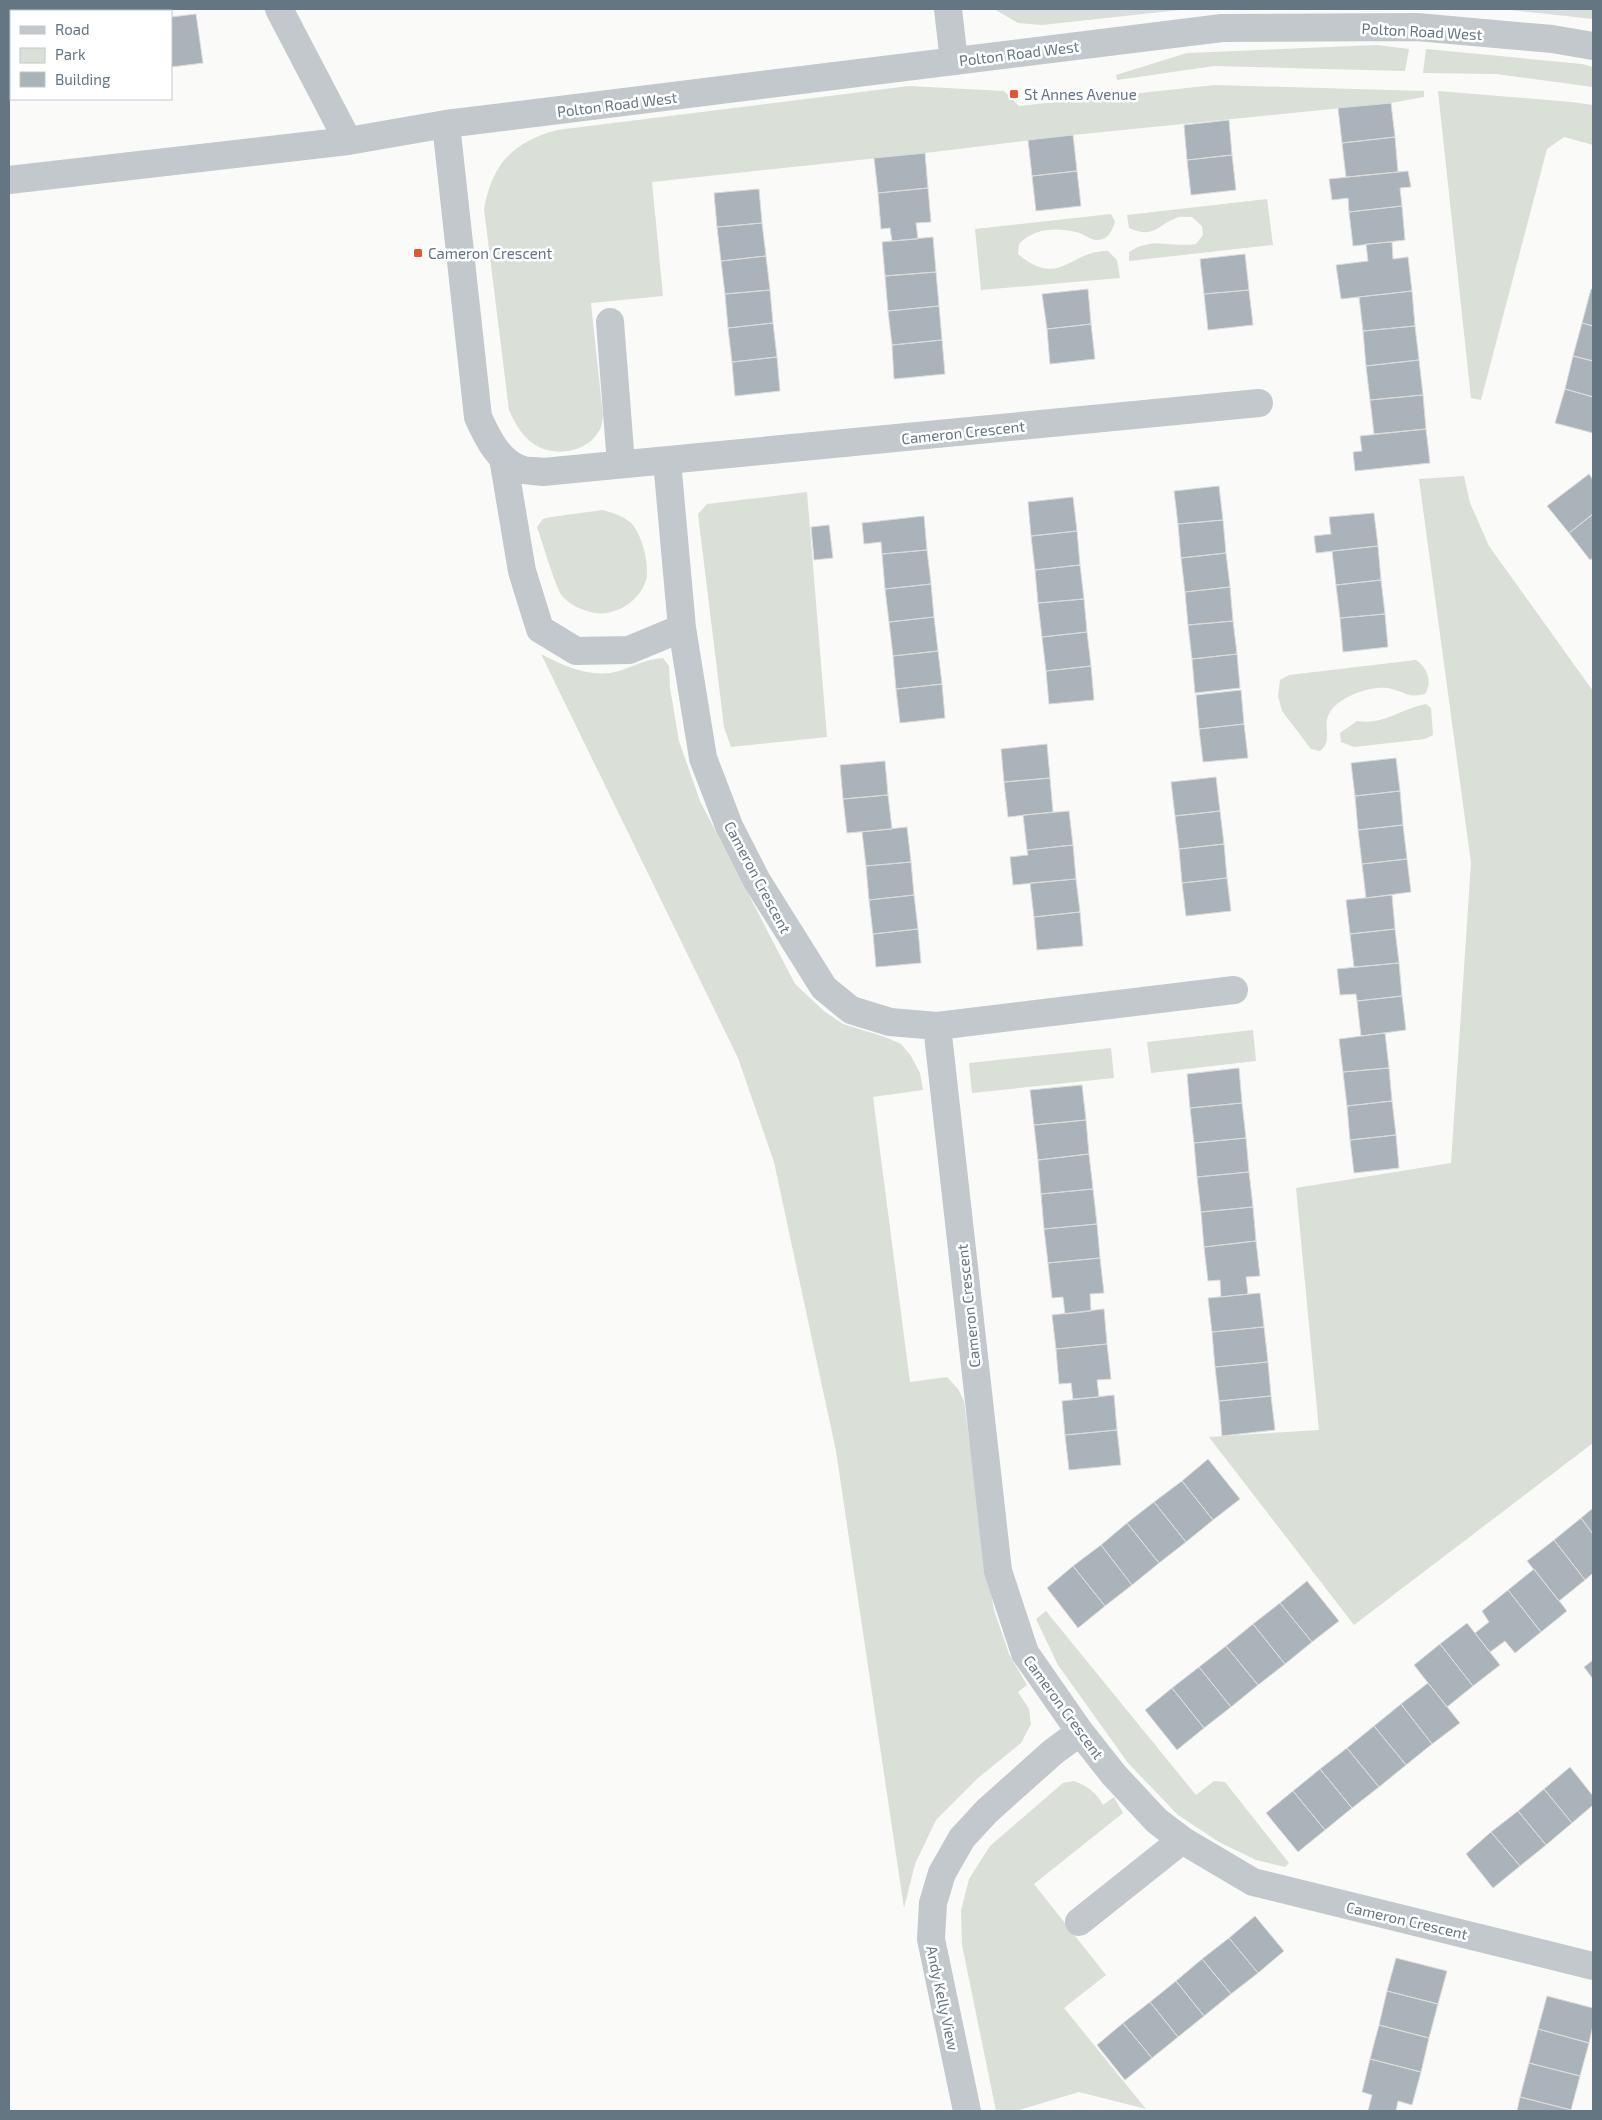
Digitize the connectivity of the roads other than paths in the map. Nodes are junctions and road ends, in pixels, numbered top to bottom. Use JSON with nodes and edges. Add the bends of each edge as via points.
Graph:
{"nodes":[{"id":1,"x":279,"y":9,"type":"edge"},
{"id":2,"x":948,"y":9,"type":"edge"},
{"id":3,"x":1593,"y":46,"type":"edge"},
{"id":4,"x":954,"y":61,"type":"junction"},
{"id":5,"x":446,"y":124,"type":"junction"},
{"id":6,"x":348,"y":141,"type":"junction"},
{"id":7,"x":9,"y":180,"type":"edge"},
{"id":8,"x":610,"y":322,"type":"dead end"},
{"id":9,"x":1259,"y":403,"type":"dead end"},
{"id":10,"x":503,"y":458,"type":"junction"},
{"id":11,"x":667,"y":461,"type":"junction"},
{"id":12,"x":621,"y":464,"type":"junction"},
{"id":13,"x":682,"y":628,"type":"junction"},
{"id":14,"x":1234,"y":990,"type":"dead end"},
{"id":15,"x":937,"y":1026,"type":"junction"},
{"id":16,"x":1080,"y":1732,"type":"junction"},
{"id":17,"x":1182,"y":1840,"type":"junction"},
{"id":18,"x":1079,"y":1922,"type":"dead end"},
{"id":19,"x":1593,"y":1966,"type":"edge"},
{"id":20,"x":967,"y":2111,"type":"edge"}],
"edges":[{"from":1,"to":6,"type":"street"},
{"from":2,"to":4,"type":"street"},
{"from":3,"to":4,"type":"street","name":"Polton Road West","via":[[1552,39],[1417,28],[1222,28]]},
{"from":4,"to":5,"type":"street","name":"Polton Road West"},
{"from":5,"to":6,"type":"street","name":"Polton Road West"},
{"from":5,"to":10,"type":"street","name":"Cameron Crescent","via":[[478,417],[488,440]]},
{"from":6,"to":7,"type":"street","name":"Polton Road West"},
{"from":8,"to":12,"type":"street"},
{"from":9,"to":11,"type":"street","name":"Cameron Crescent"},
{"from":10,"to":12,"type":"street","name":"Cameron Crescent","via":[[522,470],[544,472]]},
{"from":10,"to":13,"type":"street","via":[[522,571],[540,629],[576,651],[629,650]]},
{"from":11,"to":12,"type":"street","name":"Cameron Crescent"},
{"from":11,"to":13,"type":"street","name":"Cameron Crescent"},
{"from":13,"to":15,"type":"street","name":"Cameron Crescent","via":[[703,758],[729,826],[788,934],[824,988],[851,1010],[890,1022]]},
{"from":14,"to":15,"type":"street","name":"Cameron Crescent"},
{"from":15,"to":16,"type":"street","name":"Cameron Crescent","via":[[998,1571],[1025,1653]]},
{"from":16,"to":17,"type":"street","name":"Cameron Crescent","via":[[1157,1821]]},
{"from":16,"to":20,"type":"street","name":"Andy Kelly View","via":[[1053,1752],[962,1838],[942,1873],[933,1903],[931,1939]]},
{"from":17,"to":18,"type":"street"},
{"from":17,"to":19,"type":"street","name":"Cameron Crescent","via":[[1253,1882]]}]}
